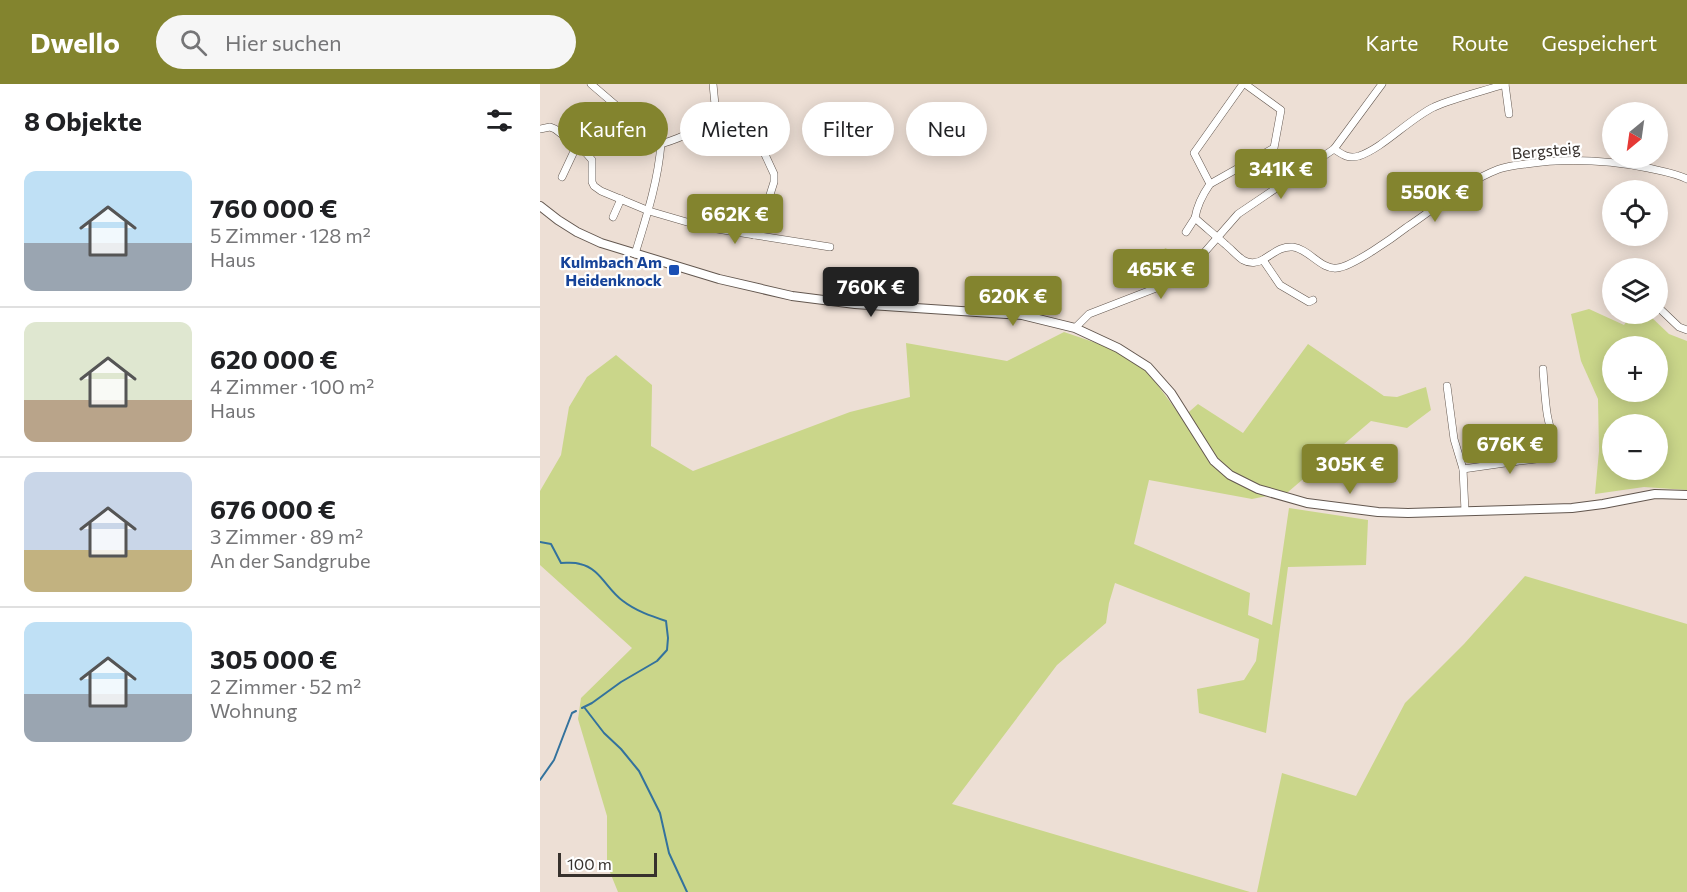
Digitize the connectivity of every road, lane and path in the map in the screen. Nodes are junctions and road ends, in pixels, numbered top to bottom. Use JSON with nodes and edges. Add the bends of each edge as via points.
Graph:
{"nodes":[{"id":1,"x":591,"y":84,"type":"edge"},
{"id":2,"x":713,"y":84,"type":"edge"},
{"id":3,"x":1244,"y":84,"type":"edge"},
{"id":4,"x":1382,"y":84,"type":"edge"},
{"id":5,"x":1505,"y":84,"type":"edge"},
{"id":6,"x":612,"y":102,"type":"edge"},
{"id":7,"x":715,"y":102,"type":"edge"},
{"id":8,"x":1509,"y":114,"type":"dead end"},
{"id":9,"x":540,"y":129,"type":"edge"},
{"id":10,"x":558,"y":131,"type":"edge"},
{"id":11,"x":1334,"y":149,"type":"junction"},
{"id":12,"x":572,"y":156,"type":"edge"},
{"id":13,"x":589,"y":156,"type":"edge"},
{"id":14,"x":660,"y":156,"type":"edge"},
{"id":15,"x":765,"y":156,"type":"edge"},
{"id":16,"x":562,"y":177,"type":"dead end"},
{"id":17,"x":1687,"y":179,"type":"edge"},
{"id":18,"x":1210,"y":184,"type":"junction"},
{"id":19,"x":621,"y":199,"type":"junction"},
{"id":20,"x":540,"y":206,"type":"edge"},
{"id":21,"x":649,"y":211,"type":"junction"},
{"id":22,"x":613,"y":217,"type":"dead end"},
{"id":23,"x":1195,"y":218,"type":"junction"},
{"id":24,"x":1185,"y":232,"type":"dead end"},
{"id":25,"x":754,"y":235,"type":"junction"},
{"id":26,"x":1217,"y":237,"type":"junction"},
{"id":27,"x":830,"y":247,"type":"dead end"},
{"id":28,"x":635,"y":254,"type":"junction"},
{"id":29,"x":1263,"y":260,"type":"junction"},
{"id":30,"x":1313,"y":300,"type":"dead end"},
{"id":31,"x":1668,"y":317,"type":"edge"},
{"id":32,"x":1075,"y":328,"type":"junction"},
{"id":33,"x":1687,"y":330,"type":"edge"},
{"id":34,"x":1543,"y":369,"type":"dead end"},
{"id":35,"x":1447,"y":386,"type":"dead end"},
{"id":36,"x":1462,"y":470,"type":"junction"},
{"id":37,"x":1687,"y":495,"type":"edge"},
{"id":38,"x":1465,"y":511,"type":"junction"}],
"edges":[{"from":1,"to":6,"type":"street"},
{"from":2,"to":7,"type":"street"},
{"from":3,"to":18,"type":"street","via":[[1194,153]]},
{"from":3,"to":18,"type":"street","via":[[1281,110],[1274,148]]},
{"from":4,"to":11,"type":"street"},
{"from":5,"to":8,"type":"street"},
{"from":5,"to":11,"type":"street","via":[[1435,106],[1362,155],[1346,157]]},
{"from":9,"to":10,"type":"street","via":[[550,127]]},
{"from":11,"to":26,"type":"street","via":[[1238,214]]},
{"from":12,"to":16,"type":"street"},
{"from":13,"to":19,"type":"street","via":[[594,186]]},
{"from":14,"to":21,"type":"street"},
{"from":15,"to":25,"type":"street","via":[[774,182],[770,196],[758,212]]},
{"from":17,"to":29,"type":"street","name":"Bergsteig","via":[[1642,167],[1577,159],[1502,168],[1461,188],[1348,265],[1331,268],[1292,247],[1284,247]]},
{"from":18,"to":23,"type":"street"},
{"from":19,"to":21,"type":"street"},
{"from":19,"to":22,"type":"street"},
{"from":20,"to":28,"type":"street","via":[[589,238]]},
{"from":21,"to":25,"type":"street","via":[[704,227]]},
{"from":21,"to":28,"type":"street"},
{"from":23,"to":24,"type":"street"},
{"from":23,"to":26,"type":"street"},
{"from":25,"to":27,"type":"street"},
{"from":26,"to":29,"type":"street","via":[[1243,260]]},
{"from":26,"to":32,"type":"street","via":[[1182,274],[1089,314]]},
{"from":28,"to":32,"type":"street","via":[[719,279],[813,300],[1022,315]]},
{"from":29,"to":30,"type":"street","via":[[1280,285],[1309,302]]},
{"from":31,"to":33,"type":"street"},
{"from":32,"to":38,"type":"street","via":[[1148,367],[1171,393],[1214,461],[1230,475],[1258,489],[1307,503],[1378,512]]},
{"from":34,"to":36,"type":"street","via":[[1552,434],[1551,456]]},
{"from":35,"to":36,"type":"street"},
{"from":36,"to":38,"type":"street"},
{"from":37,"to":38,"type":"street","via":[[1655,494],[1572,508]]}]}
